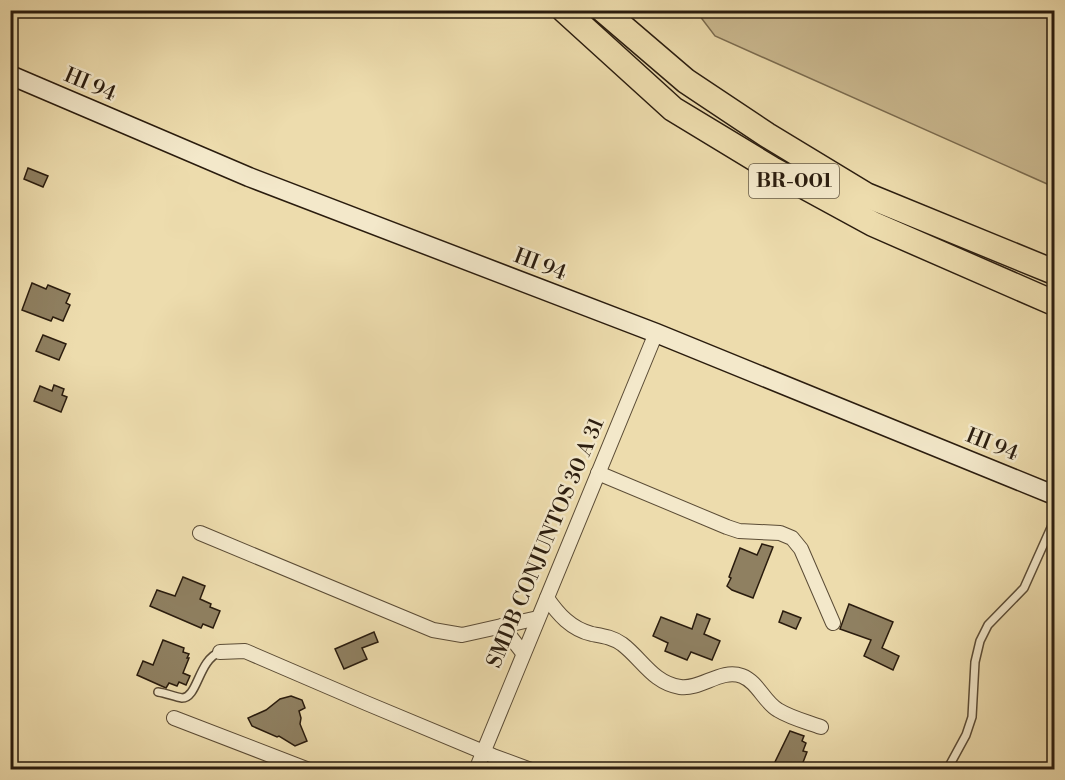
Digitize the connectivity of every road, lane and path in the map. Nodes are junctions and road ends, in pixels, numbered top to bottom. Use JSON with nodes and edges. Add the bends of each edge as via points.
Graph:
{"nodes":[{"id":1,"x":564,"y":10,"type":"edge"},
{"id":2,"x":603,"y":10,"type":"edge"},
{"id":3,"x":10,"y":75,"type":"edge"},
{"id":4,"x":1054,"y":272,"type":"edge"},
{"id":5,"x":1054,"y":303,"type":"edge"},
{"id":6,"x":656,"y":333,"type":"junction"},
{"id":7,"x":598,"y":473,"type":"junction"},
{"id":8,"x":1054,"y":495,"type":"edge"},
{"id":9,"x":1054,"y":521,"type":"edge"},
{"id":10,"x":200,"y":533,"type":"dead end"},
{"id":11,"x":547,"y":598,"type":"junction"},
{"id":12,"x":538,"y":618,"type":"junction"},
{"id":13,"x":833,"y":623,"type":"dead end"},
{"id":14,"x":502,"y":626,"type":"junction"},
{"id":15,"x":220,"y":652,"type":"joint"},
{"id":16,"x":523,"y":653,"type":"junction"},
{"id":17,"x":158,"y":692,"type":"dead end"},
{"id":18,"x":174,"y":718,"type":"dead end"},
{"id":19,"x":821,"y":727,"type":"dead end"},
{"id":20,"x":483,"y":752,"type":"junction"},
{"id":21,"x":309,"y":770,"type":"edge"},
{"id":22,"x":476,"y":770,"type":"edge"},
{"id":23,"x":531,"y":770,"type":"edge"},
{"id":24,"x":947,"y":770,"type":"edge"}],
"edges":[{"from":1,"to":5,"type":"highway","number":"BR-001","via":[[673,109],[772,169],[873,224]]},
{"from":2,"to":4,"type":"highway","number":"BR-001","via":[[686,81],[866,195]]},
{"from":3,"to":6,"type":"street","name":"HI 94","via":[[249,177]]},
{"from":6,"to":7,"type":"street","name":"SMDB CONJUNTOS 30 A 31"},
{"from":6,"to":8,"type":"street","name":"HI 94"},
{"from":7,"to":11,"type":"street","name":"SMDB CONJUNTOS 30 A 31"},
{"from":7,"to":13,"type":"street","via":[[733,529],[780,532],[792,538],[801,549]]},
{"from":9,"to":24,"type":"lane","via":[[1024,588],[988,625],[980,641],[972,717]]},
{"from":10,"to":14,"type":"street","via":[[433,630],[462,635]]},
{"from":11,"to":12,"type":"street","name":"SMDB CONJUNTOS 30 A 31"},
{"from":11,"to":19,"type":"street","via":[[575,628],[607,636],[622,645],[656,678],[681,687],[738,675],[747,678],[777,710]]},
{"from":12,"to":14,"type":"street"},
{"from":12,"to":16,"type":"street","name":"SMDB CONJUNTOS 30 A 31"},
{"from":14,"to":16,"type":"street"},
{"from":15,"to":17,"type":"lane","via":[[205,664],[191,694],[184,698]]},
{"from":15,"to":20,"type":"street","via":[[245,651]]},
{"from":16,"to":20,"type":"street","name":"SMDB CONJUNTOS 30 A 31"},
{"from":18,"to":21,"type":"street"},
{"from":20,"to":22,"type":"street","name":"SMDB CONJUNTOS 30 A 31"},
{"from":20,"to":23,"type":"street"}]}
